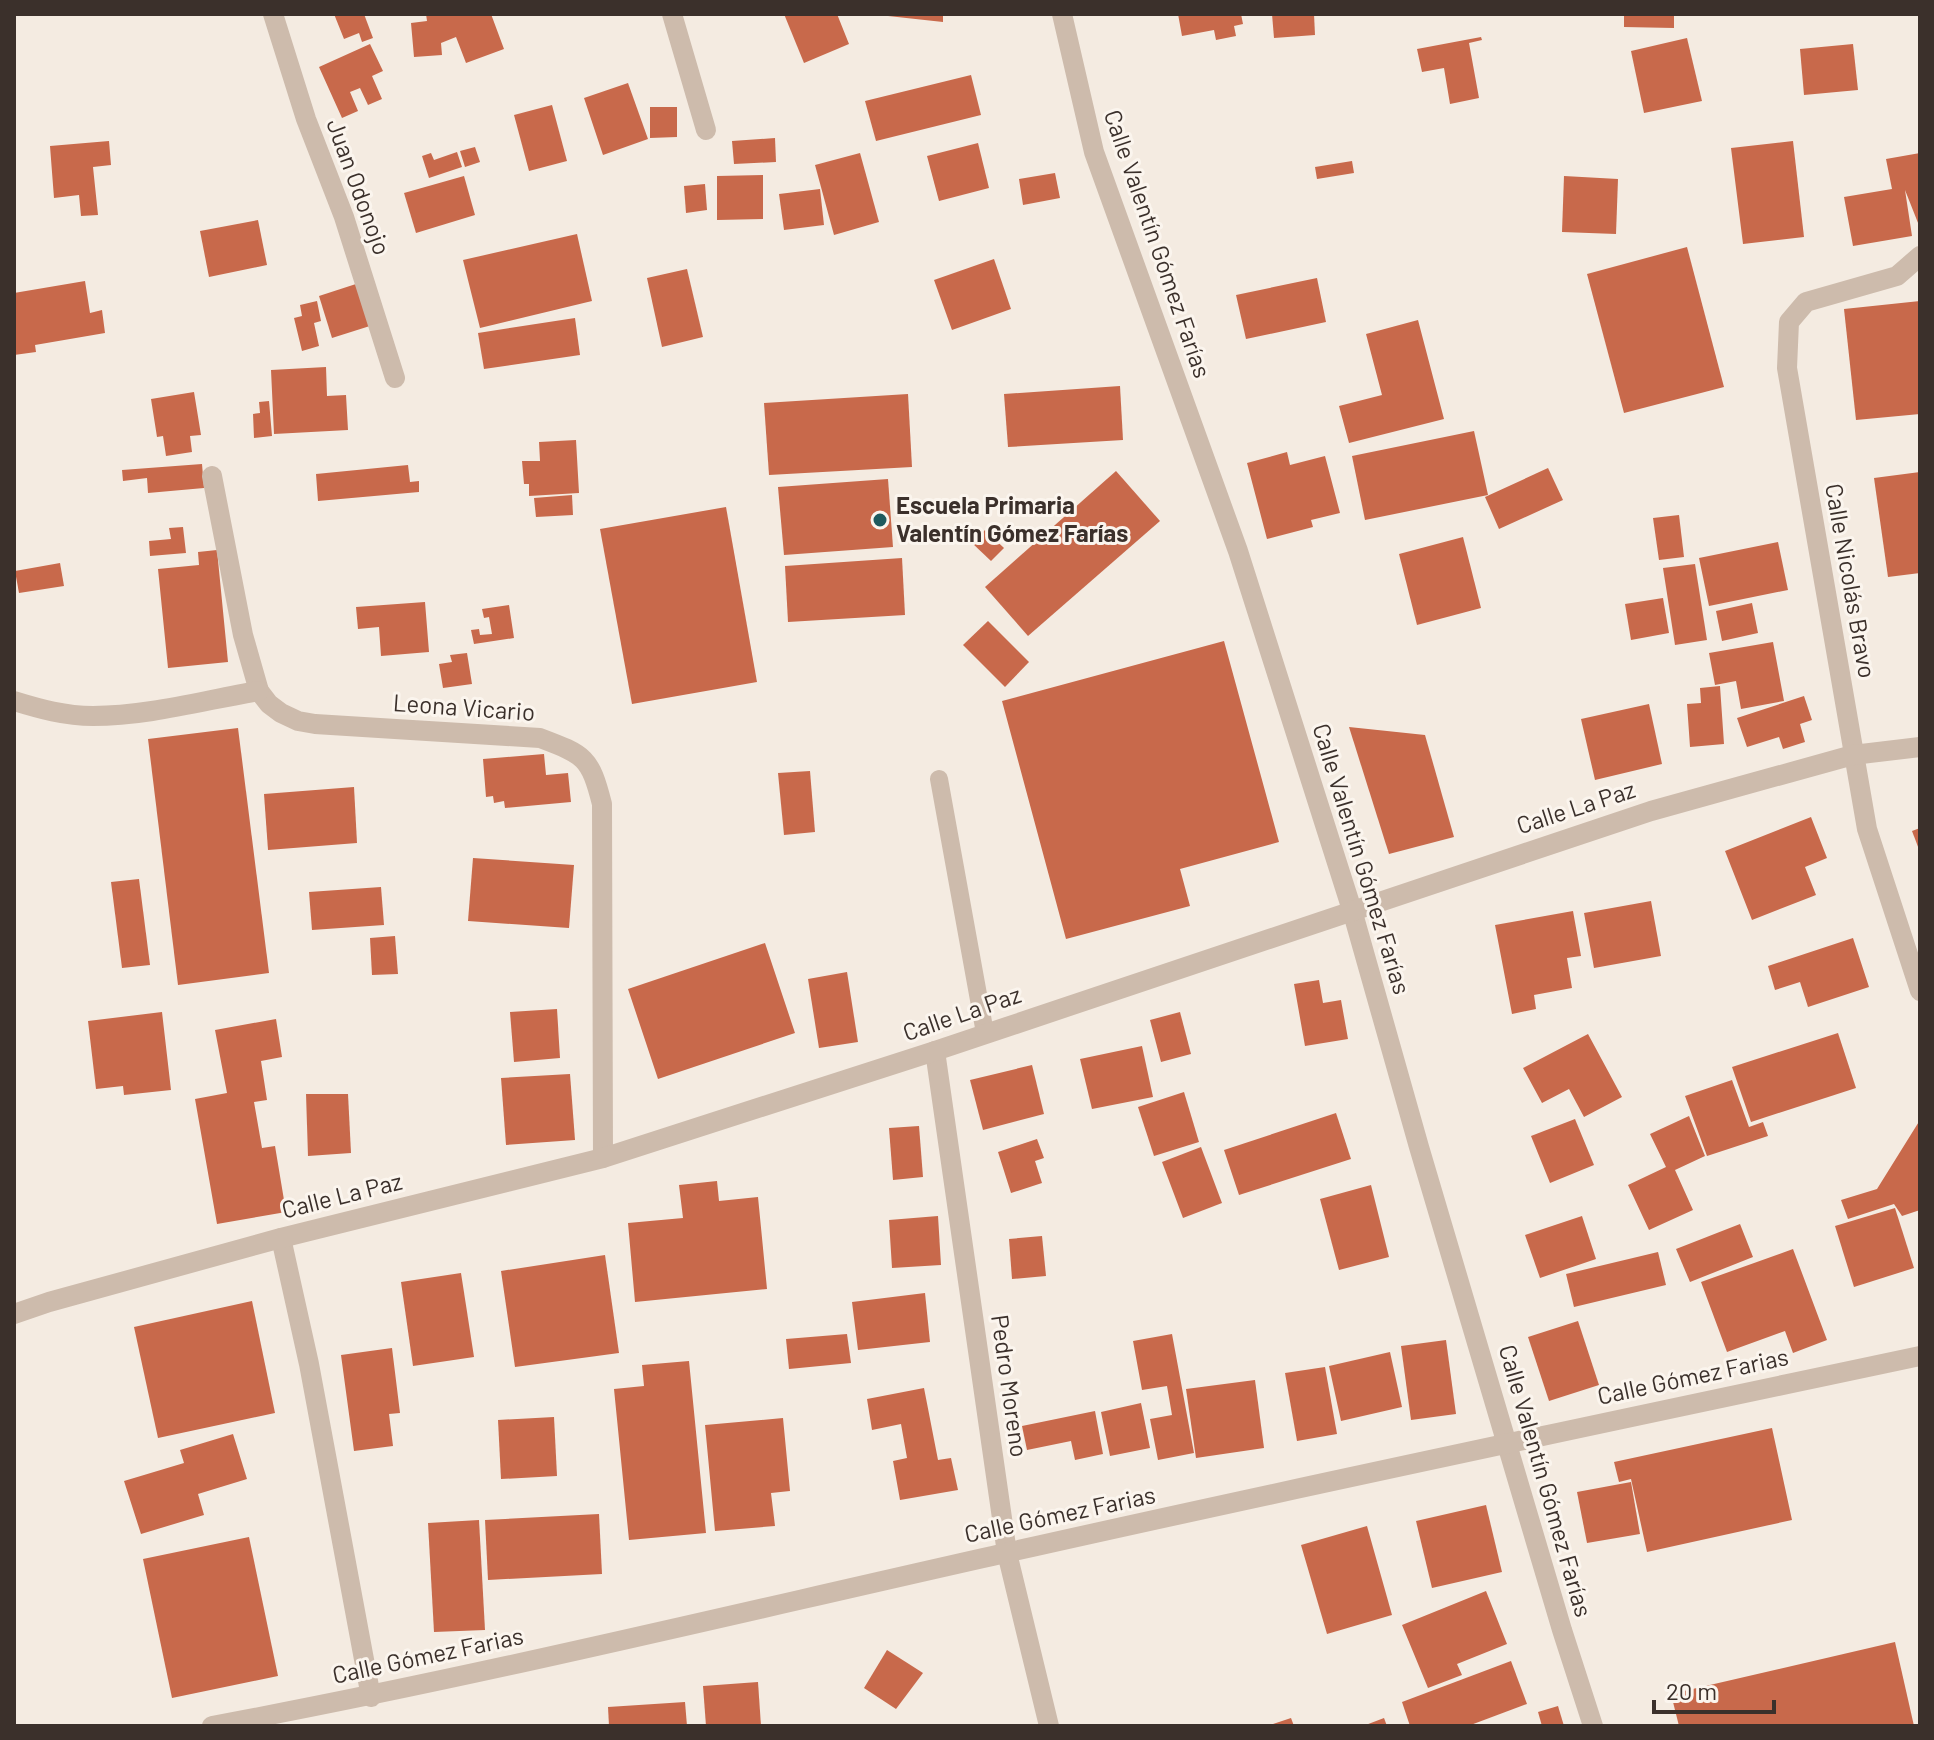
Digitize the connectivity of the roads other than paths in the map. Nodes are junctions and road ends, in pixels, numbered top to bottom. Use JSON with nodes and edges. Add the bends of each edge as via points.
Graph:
{"nodes":[{"id":1,"x":273,"y":14,"type":"edge"},
{"id":2,"x":672,"y":14,"type":"edge"},
{"id":3,"x":1062,"y":14,"type":"edge"},
{"id":4,"x":706,"y":130,"type":"dead end"},
{"id":5,"x":1920,"y":256,"type":"edge"},
{"id":6,"x":395,"y":378,"type":"dead end"},
{"id":7,"x":212,"y":476,"type":"dead end"},
{"id":8,"x":259,"y":691,"type":"junction"},
{"id":9,"x":14,"y":701,"type":"edge"},
{"id":10,"x":1920,"y":747,"type":"edge"},
{"id":11,"x":1853,"y":755,"type":"junction"},
{"id":12,"x":939,"y":779,"type":"dead end"},
{"id":13,"x":1352,"y":910,"type":"junction"},
{"id":14,"x":1920,"y":991,"type":"edge"},
{"id":15,"x":985,"y":1033,"type":"junction"},
{"id":16,"x":935,"y":1051,"type":"junction"},
{"id":17,"x":603,"y":1158,"type":"junction"},
{"id":18,"x":281,"y":1238,"type":"junction"},
{"id":19,"x":14,"y":1314,"type":"edge"},
{"id":20,"x":1920,"y":1356,"type":"edge"},
{"id":21,"x":1508,"y":1443,"type":"junction"},
{"id":22,"x":1007,"y":1553,"type":"junction"},
{"id":23,"x":371,"y":1697,"type":"junction"},
{"id":24,"x":212,"y":1726,"type":"edge"},
{"id":25,"x":1049,"y":1726,"type":"edge"},
{"id":26,"x":1593,"y":1726,"type":"edge"}],
"edges":[{"from":1,"to":6,"type":"street","name":"Juan Odonojo"},
{"from":2,"to":4,"type":"street"},
{"from":3,"to":13,"type":"street","name":"Calle Valentín Gómez Farías","via":[[1094,152],[1238,551]]},
{"from":5,"to":11,"type":"street","name":"Calle Nicolás Bravo","via":[[1897,276],[1806,302],[1789,322],[1787,368]]},
{"from":7,"to":8,"type":"street"},
{"from":8,"to":9,"type":"street","via":[[94,716]]},
{"from":8,"to":17,"type":"street","name":"Leona Vicario","via":[[269,704],[298,721],[540,738],[574,751],[593,771],[602,804]]},
{"from":10,"to":11,"type":"street","name":"Calle La Paz"},
{"from":11,"to":13,"type":"street","name":"Calle La Paz","via":[[1651,811]]},
{"from":11,"to":14,"type":"street","name":"Calle Nicolás Bravo","via":[[1867,829]]},
{"from":12,"to":15,"type":"lane"},
{"from":13,"to":15,"type":"street","name":"Calle La Paz"},
{"from":13,"to":21,"type":"street","name":"Calle Valentín Gómez Farías"},
{"from":15,"to":16,"type":"street","name":"Calle La Paz"},
{"from":16,"to":17,"type":"street","name":"Calle La Paz"},
{"from":16,"to":22,"type":"street","name":"Pedro Moreno"},
{"from":17,"to":18,"type":"street","name":"Calle La Paz"},
{"from":18,"to":19,"type":"street","name":"Calle La Paz"},
{"from":18,"to":23,"type":"street"},
{"from":20,"to":21,"type":"street","name":"Calle Gómez Farias"},
{"from":21,"to":22,"type":"street","name":"Calle Gómez Farias"},
{"from":21,"to":26,"type":"street","name":"Calle Valentín Gómez Farías"},
{"from":22,"to":23,"type":"street","name":"Calle Gómez Farias"},
{"from":22,"to":25,"type":"street","name":"Pedro Moreno"},
{"from":23,"to":24,"type":"street","name":"Calle Gómez Farias"}]}
